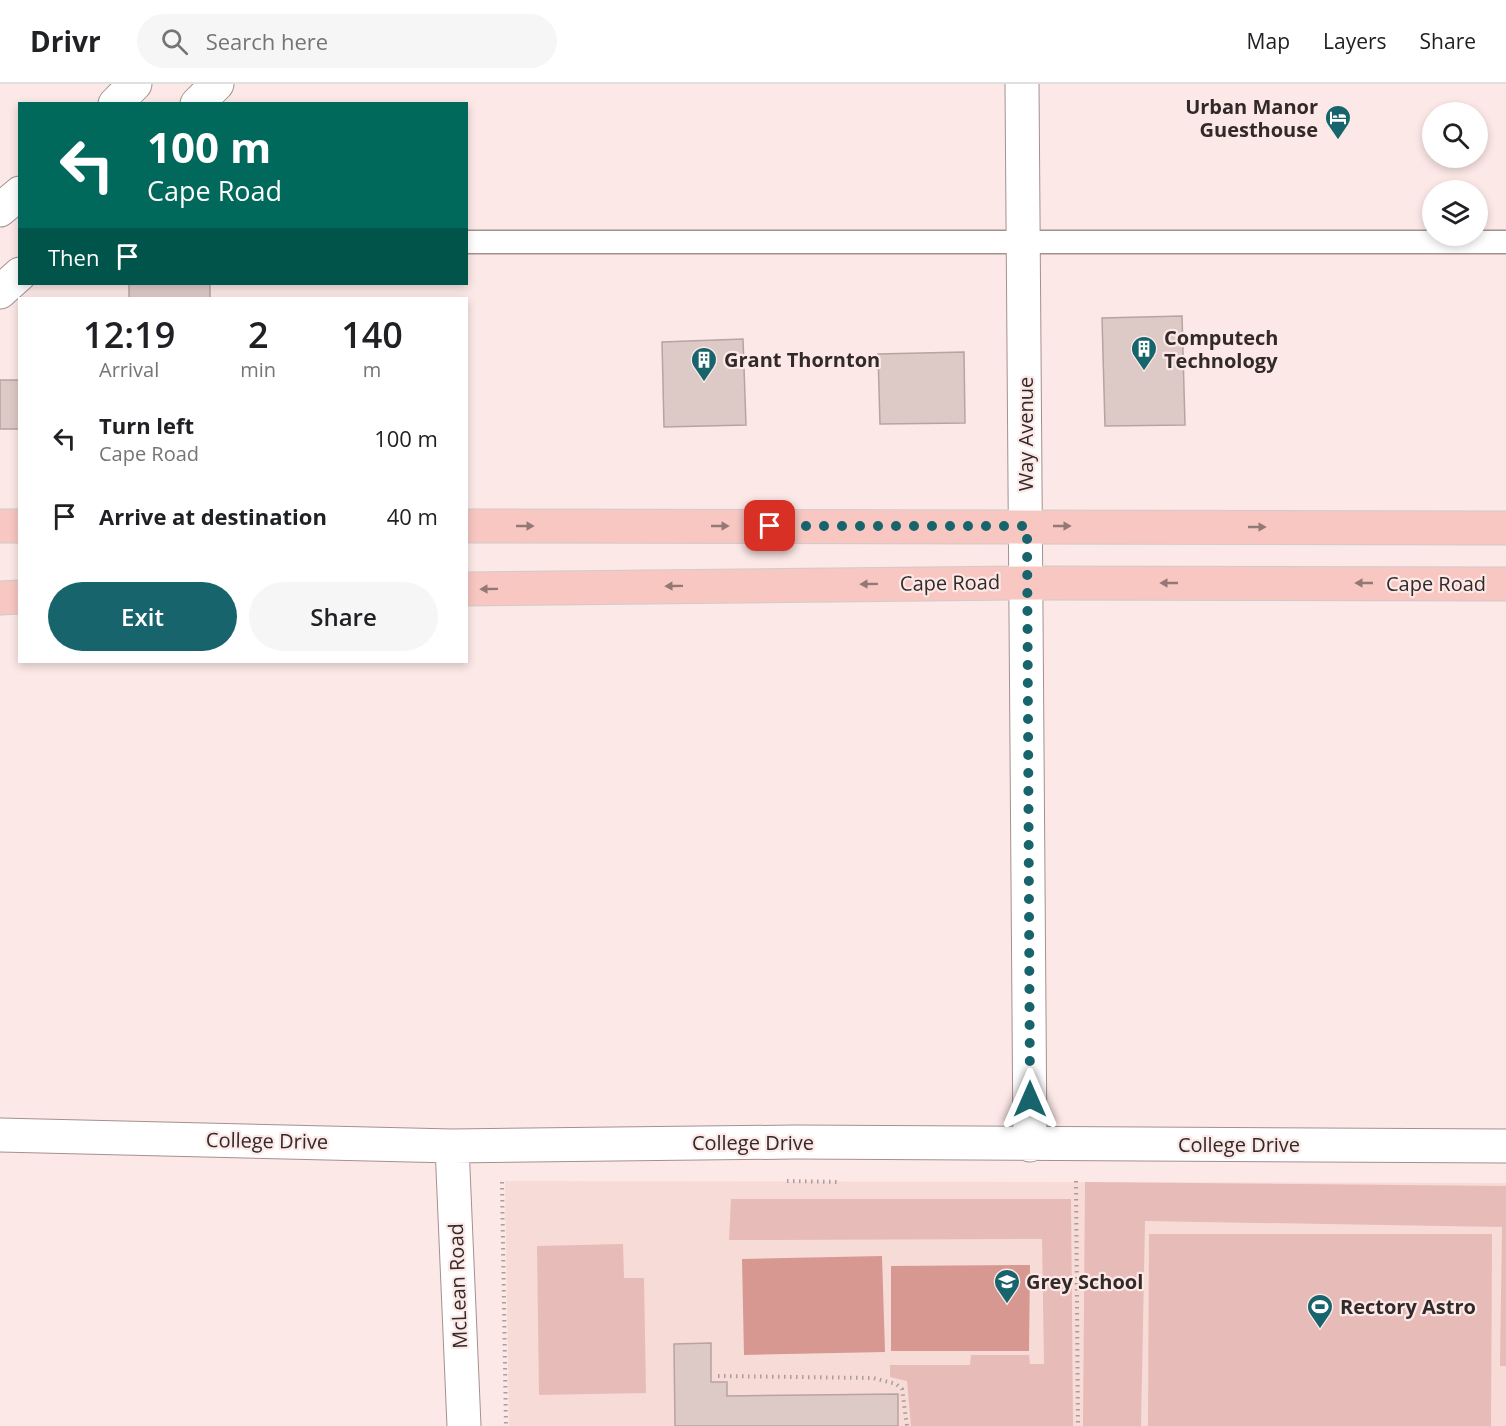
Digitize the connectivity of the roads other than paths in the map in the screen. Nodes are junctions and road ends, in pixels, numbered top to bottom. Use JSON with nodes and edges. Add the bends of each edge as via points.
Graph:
{"nodes":[{"id":1,"x":135,"y":84,"type":"edge"},
{"id":2,"x":217,"y":84,"type":"edge"},
{"id":3,"x":1022,"y":84,"type":"edge"},
{"id":4,"x":117,"y":102,"type":"edge"},
{"id":5,"x":199,"y":102,"type":"edge"},
{"id":6,"x":18,"y":195,"type":"edge"},
{"id":7,"x":0,"y":210,"type":"edge"},
{"id":8,"x":468,"y":242,"type":"edge"},
{"id":9,"x":1506,"y":242,"type":"edge"},
{"id":10,"x":1025,"y":243,"type":"junction"},
{"id":11,"x":18,"y":276,"type":"edge"},
{"id":12,"x":0,"y":292,"type":"edge"},
{"id":13,"x":0,"y":526,"type":"edge"},
{"id":14,"x":18,"y":526,"type":"edge"},
{"id":15,"x":468,"y":526,"type":"edge"},
{"id":16,"x":1027,"y":526,"type":"junction"},
{"id":17,"x":1506,"y":528,"type":"edge"},
{"id":18,"x":1026,"y":583,"type":"junction"},
{"id":19,"x":1506,"y":584,"type":"edge"},
{"id":20,"x":468,"y":589,"type":"edge"},
{"id":21,"x":18,"y":597,"type":"edge"},
{"id":22,"x":0,"y":598,"type":"edge"},
{"id":23,"x":0,"y":1135,"type":"edge"},
{"id":24,"x":1030,"y":1145,"type":"junction"},
{"id":25,"x":452,"y":1146,"type":"junction"},
{"id":26,"x":1506,"y":1146,"type":"edge"},
{"id":27,"x":464,"y":1426,"type":"edge"}],
"edges":[{"from":1,"to":4,"type":"street"},
{"from":2,"to":5,"type":"street"},
{"from":3,"to":10,"type":"street","name":"Way Avenue"},
{"from":6,"to":7,"type":"street"},
{"from":8,"to":10,"type":"lane"},
{"from":9,"to":10,"type":"lane"},
{"from":10,"to":16,"type":"street","name":"Way Avenue"},
{"from":11,"to":12,"type":"street"},
{"from":13,"to":14,"type":"main road"},
{"from":15,"to":16,"type":"main road","one_way":true},
{"from":16,"to":17,"type":"main road","one_way":true},
{"from":16,"to":18,"type":"street","name":"Way Avenue"},
{"from":19,"to":18,"type":"main road","name":"Cape Road","one_way":true},
{"from":18,"to":20,"type":"main road","name":"Cape Road","one_way":true},
{"from":18,"to":24,"type":"street","name":"Way Avenue"},
{"from":21,"to":22,"type":"main road"},
{"from":23,"to":25,"type":"street","name":"College Drive"},
{"from":24,"to":25,"type":"street","name":"College Drive","via":[[795,1142]]},
{"from":24,"to":26,"type":"street","name":"College Drive"},
{"from":25,"to":27,"type":"street","name":"McLean Road"}]}
